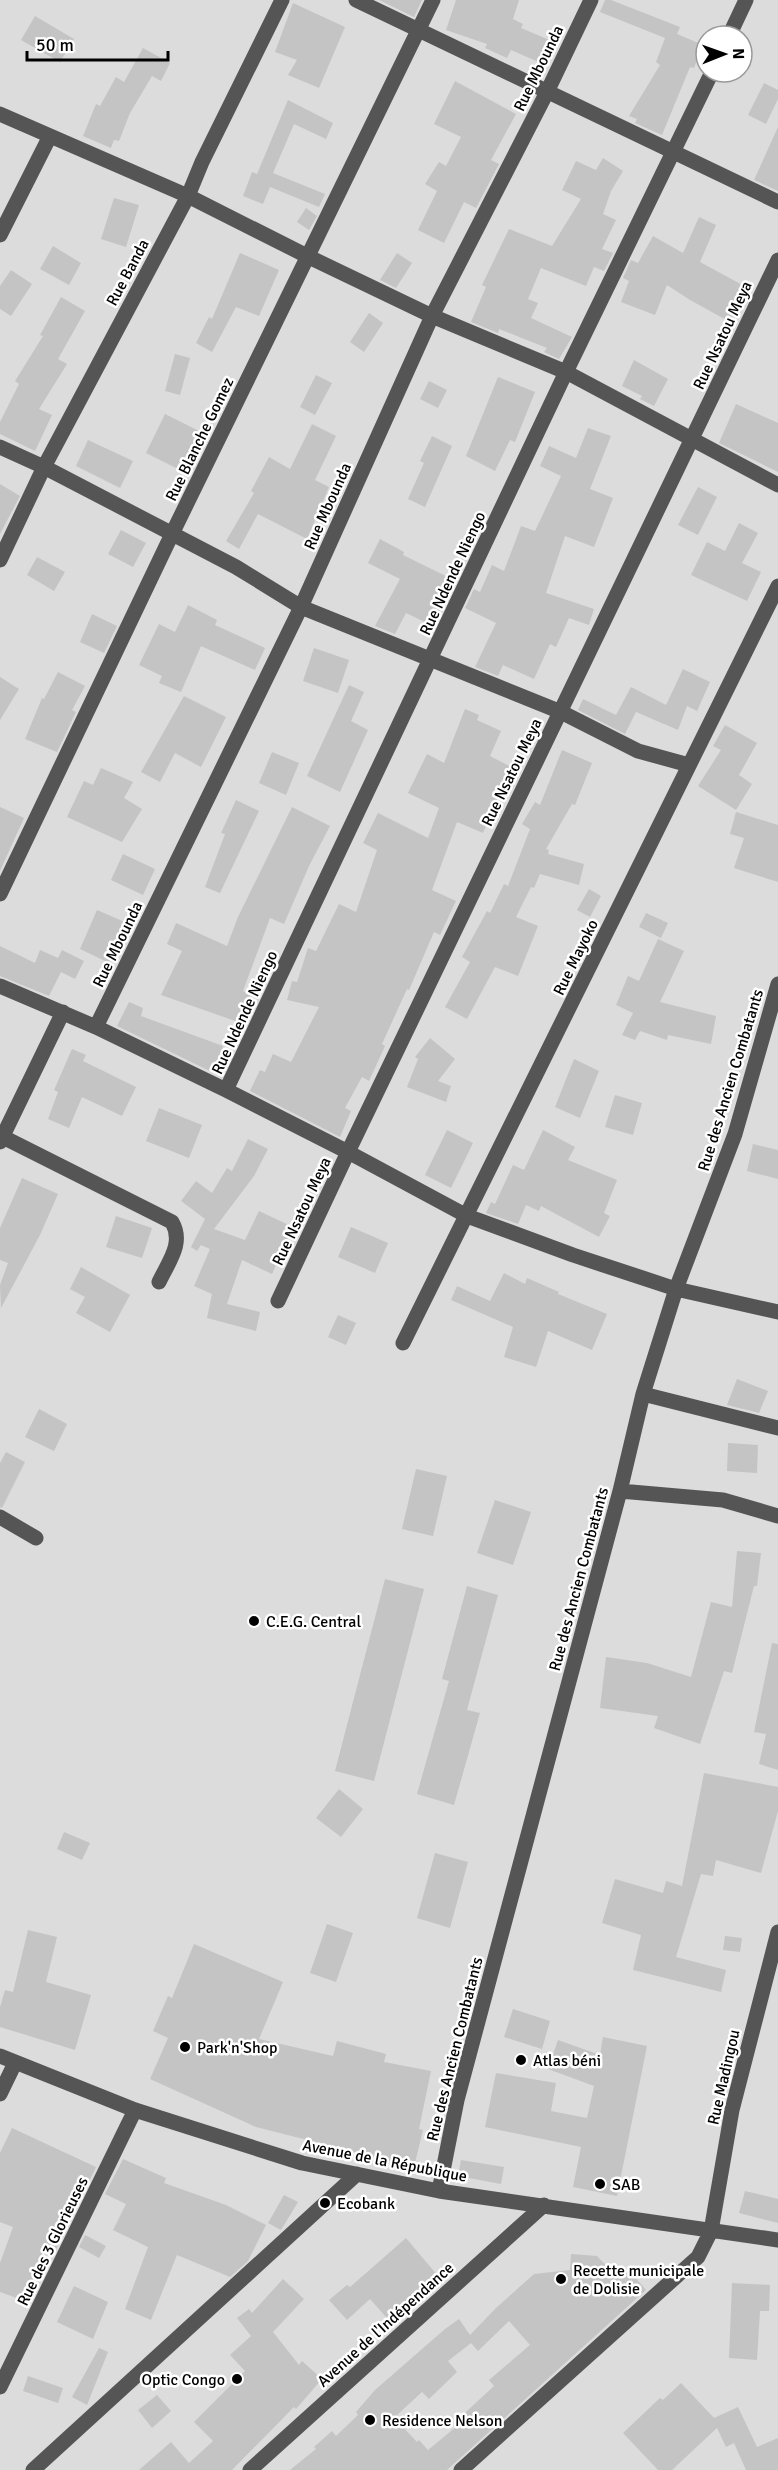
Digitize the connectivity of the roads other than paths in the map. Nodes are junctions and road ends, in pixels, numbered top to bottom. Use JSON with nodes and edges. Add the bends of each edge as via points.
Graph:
{"nodes":[{"id":1,"x":282,"y":0,"type":"edge"},
{"id":2,"x":356,"y":0,"type":"edge"},
{"id":3,"x":433,"y":0,"type":"edge"},
{"id":4,"x":591,"y":0,"type":"edge"},
{"id":5,"x":746,"y":0,"type":"edge"},
{"id":6,"x":735,"y":24,"type":"edge"},
{"id":7,"x":418,"y":29,"type":"junction"},
{"id":8,"x":706,"y":84,"type":"edge"},
{"id":9,"x":547,"y":92,"type":"junction"},
{"id":10,"x":0,"y":114,"type":"edge"},
{"id":11,"x":50,"y":136,"type":"junction"},
{"id":12,"x":674,"y":152,"type":"junction"},
{"id":13,"x":188,"y":196,"type":"junction"},
{"id":14,"x":778,"y":202,"type":"edge"},
{"id":15,"x":0,"y":235,"type":"edge"},
{"id":16,"x":309,"y":257,"type":"junction"},
{"id":17,"x":778,"y":260,"type":"edge"},
{"id":18,"x":432,"y":316,"type":"junction"},
{"id":19,"x":566,"y":372,"type":"junction"},
{"id":20,"x":693,"y":438,"type":"junction"},
{"id":21,"x":0,"y":447,"type":"edge"},
{"id":22,"x":44,"y":467,"type":"junction"},
{"id":23,"x":778,"y":485,"type":"edge"},
{"id":24,"x":172,"y":534,"type":"junction"},
{"id":25,"x":0,"y":560,"type":"edge"},
{"id":26,"x":778,"y":586,"type":"edge"},
{"id":27,"x":775,"y":602,"type":"edge"},
{"id":28,"x":301,"y":607,"type":"junction"},
{"id":29,"x":431,"y":660,"type":"junction"},
{"id":30,"x":561,"y":712,"type":"junction"},
{"id":31,"x":689,"y":765,"type":"junction"},
{"id":32,"x":0,"y":894,"type":"edge"},
{"id":33,"x":778,"y":984,"type":"edge"},
{"id":34,"x":0,"y":986,"type":"edge"},
{"id":35,"x":63,"y":1012,"type":"junction"},
{"id":36,"x":96,"y":1027,"type":"junction"},
{"id":37,"x":226,"y":1090,"type":"junction"},
{"id":38,"x":1,"y":1140,"type":"edge"},
{"id":39,"x":348,"y":1152,"type":"junction"},
{"id":40,"x":467,"y":1216,"type":"junction"},
{"id":41,"x":159,"y":1282,"type":"dead end"},
{"id":42,"x":676,"y":1289,"type":"junction"},
{"id":43,"x":278,"y":1301,"type":"dead end"},
{"id":44,"x":778,"y":1312,"type":"edge"},
{"id":45,"x":403,"y":1343,"type":"dead end"},
{"id":46,"x":643,"y":1394,"type":"junction"},
{"id":47,"x":778,"y":1428,"type":"edge"},
{"id":48,"x":620,"y":1491,"type":"junction"},
{"id":49,"x":778,"y":1516,"type":"edge"},
{"id":50,"x":0,"y":1517,"type":"edge"},
{"id":51,"x":36,"y":1538,"type":"dead end"},
{"id":52,"x":778,"y":1932,"type":"edge"},
{"id":53,"x":0,"y":2056,"type":"edge"},
{"id":54,"x":15,"y":2063,"type":"junction"},
{"id":55,"x":0,"y":2094,"type":"edge"},
{"id":56,"x":135,"y":2110,"type":"junction"},
{"id":57,"x":357,"y":2174,"type":"junction"},
{"id":58,"x":439,"y":2191,"type":"junction"},
{"id":59,"x":544,"y":2205,"type":"junction"},
{"id":60,"x":711,"y":2231,"type":"junction"},
{"id":61,"x":778,"y":2240,"type":"edge"},
{"id":62,"x":0,"y":2387,"type":"edge"},
{"id":63,"x":33,"y":2470,"type":"edge"},
{"id":64,"x":250,"y":2470,"type":"edge"},
{"id":65,"x":461,"y":2470,"type":"edge"}],
"edges":[{"from":1,"to":13,"type":"street","name":"Rue Banda"},
{"from":2,"to":7,"type":"street"},
{"from":3,"to":7,"type":"street","name":"Rue Blanche Gomez"},
{"from":4,"to":9,"type":"street","name":"Rue Mbounda"},
{"from":5,"to":6,"type":"street"},
{"from":7,"to":9,"type":"street"},
{"from":7,"to":16,"type":"street","name":"Rue Blanche Gomez"},
{"from":8,"to":12,"type":"street","name":"Rue Ndende Niengo"},
{"from":9,"to":12,"type":"street"},
{"from":9,"to":18,"type":"street","name":"Rue Mbounda"},
{"from":10,"to":11,"type":"street"},
{"from":11,"to":13,"type":"street"},
{"from":11,"to":15,"type":"street"},
{"from":12,"to":14,"type":"street"},
{"from":12,"to":19,"type":"street","name":"Rue Ndende Niengo"},
{"from":13,"to":16,"type":"street"},
{"from":13,"to":22,"type":"street","name":"Rue Banda"},
{"from":16,"to":18,"type":"street"},
{"from":16,"to":24,"type":"street","name":"Rue Blanche Gomez"},
{"from":17,"to":20,"type":"street","name":"Rue Nsatou Meya"},
{"from":18,"to":19,"type":"street"},
{"from":18,"to":28,"type":"street","name":"Rue Mbounda"},
{"from":19,"to":20,"type":"street"},
{"from":19,"to":29,"type":"street","name":"Rue Ndende Niengo"},
{"from":20,"to":23,"type":"street"},
{"from":20,"to":30,"type":"street","name":"Rue Nsatou Meya"},
{"from":21,"to":22,"type":"street"},
{"from":22,"to":24,"type":"street"},
{"from":22,"to":25,"type":"street","name":"Rue Banda"},
{"from":24,"to":28,"type":"street"},
{"from":24,"to":32,"type":"street","name":"Rue Blanche Gomez"},
{"from":26,"to":27,"type":"street","name":"Rue Mayoko"},
{"from":27,"to":31,"type":"street","name":"Rue Mayoko"},
{"from":28,"to":29,"type":"street"},
{"from":28,"to":36,"type":"street","name":"Rue Mbounda"},
{"from":29,"to":30,"type":"street"},
{"from":29,"to":37,"type":"street","name":"Rue Ndende Niengo"},
{"from":30,"to":31,"type":"street","via":[[638,751]]},
{"from":30,"to":39,"type":"street","name":"Rue Nsatou Meya"},
{"from":31,"to":40,"type":"street","name":"Rue Mayoko"},
{"from":33,"to":42,"type":"street","name":"Rue des Ancien Combatants","via":[[735,1134]]},
{"from":34,"to":35,"type":"street"},
{"from":35,"to":36,"type":"street"},
{"from":35,"to":38,"type":"street"},
{"from":36,"to":37,"type":"street"},
{"from":37,"to":39,"type":"street"},
{"from":38,"to":41,"type":"street","via":[[172,1222],[178,1241]]},
{"from":39,"to":40,"type":"street"},
{"from":39,"to":43,"type":"street","name":"Rue Nsatou Meya"},
{"from":40,"to":42,"type":"street"},
{"from":40,"to":45,"type":"street","name":"Rue Mayoko"},
{"from":42,"to":44,"type":"street"},
{"from":42,"to":46,"type":"street","name":"Rue des Ancien Combatants"},
{"from":46,"to":47,"type":"street"},
{"from":46,"to":48,"type":"street","name":"Rue des Ancien Combatants"},
{"from":48,"to":49,"type":"street","via":[[723,1500]]},
{"from":48,"to":58,"type":"street","name":"Rue des Ancien Combatants","via":[[457,2100]]},
{"from":50,"to":51,"type":"street"},
{"from":52,"to":60,"type":"street","name":"Rue Madingou","via":[[732,2110]]},
{"from":53,"to":54,"type":"street","name":"Avenue de la République"},
{"from":54,"to":55,"type":"street"},
{"from":54,"to":56,"type":"street","name":"Avenue de la République"},
{"from":56,"to":57,"type":"street","name":"Avenue de la République","via":[[302,2163]]},
{"from":56,"to":62,"type":"street","name":"Rue des 3 Glorieuses"},
{"from":57,"to":58,"type":"street","name":"Avenue de la République"},
{"from":57,"to":63,"type":"street"},
{"from":58,"to":59,"type":"street","name":"Avenue de la République"},
{"from":59,"to":60,"type":"street","name":"Avenue de la République"},
{"from":59,"to":64,"type":"street","name":"Avenue de l'Indépendance"},
{"from":60,"to":61,"type":"street","name":"Avenue de la République"},
{"from":60,"to":65,"type":"street","name":"Rue Madingou","via":[[698,2258]]}]}
